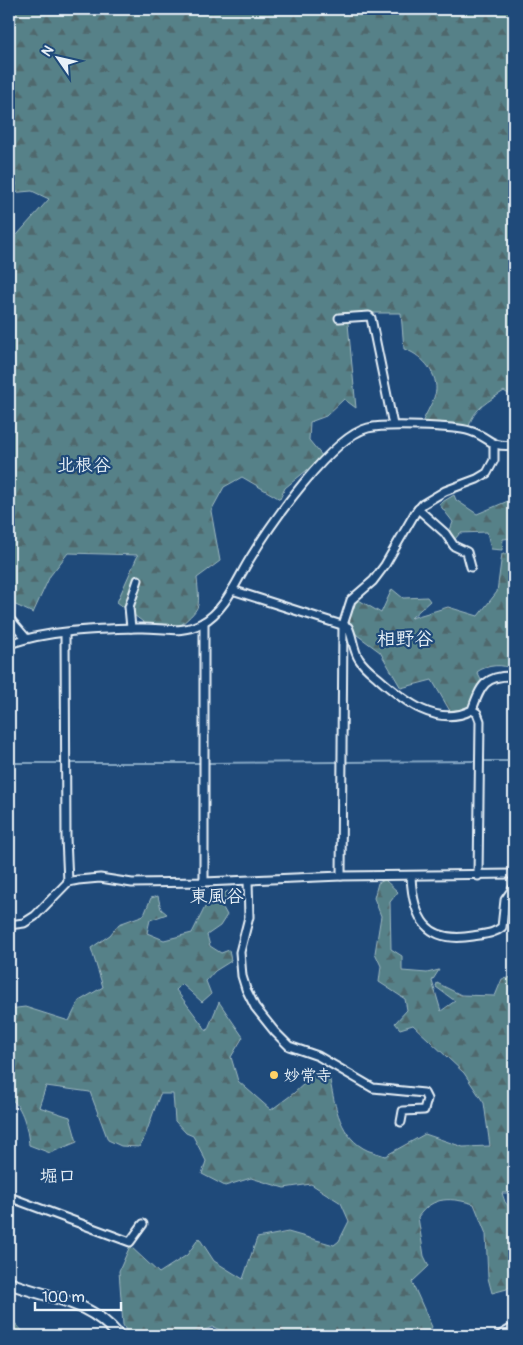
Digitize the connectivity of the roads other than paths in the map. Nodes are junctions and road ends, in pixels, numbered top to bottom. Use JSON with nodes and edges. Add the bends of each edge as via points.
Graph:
{"nodes":[{"id":1,"x":339,"y":318,"type":"dead end"},
{"id":2,"x":393,"y":426,"type":"junction"},
{"id":3,"x":494,"y":445,"type":"junction"},
{"id":4,"x":514,"y":445,"type":"edge"},
{"id":5,"x":418,"y":509,"type":"junction"},
{"id":6,"x":471,"y":567,"type":"dead end"},
{"id":7,"x":138,"y":580,"type":"dead end"},
{"id":8,"x":232,"y":590,"type":"junction"},
{"id":9,"x":9,"y":618,"type":"edge"},
{"id":10,"x":204,"y":622,"type":"junction"},
{"id":11,"x":343,"y":625,"type":"junction"},
{"id":12,"x":131,"y":628,"type":"junction"},
{"id":13,"x":65,"y":633,"type":"junction"},
{"id":14,"x":26,"y":638,"type":"junction"},
{"id":15,"x":9,"y":644,"type":"edge"},
{"id":16,"x":514,"y":676,"type":"edge"},
{"id":17,"x":472,"y":710,"type":"junction"},
{"id":18,"x":514,"y":874,"type":"edge"},
{"id":19,"x":341,"y":876,"type":"junction"},
{"id":20,"x":411,"y":876,"type":"junction"},
{"id":21,"x":478,"y":876,"type":"junction"},
{"id":22,"x":248,"y":881,"type":"junction"},
{"id":23,"x":68,"y":882,"type":"junction"},
{"id":24,"x":204,"y":882,"type":"junction"},
{"id":25,"x":514,"y":887,"type":"edge"},
{"id":26,"x":9,"y":925,"type":"edge"},
{"id":27,"x":401,"y":1122,"type":"dead end"},
{"id":28,"x":9,"y":1198,"type":"edge"},
{"id":29,"x":144,"y":1224,"type":"dead end"},
{"id":30,"x":9,"y":1283,"type":"edge"},
{"id":31,"x":514,"y":1327,"type":"edge"},
{"id":32,"x":119,"y":1336,"type":"edge"},
{"id":33,"x":499,"y":1336,"type":"edge"}],
"edges":[{"from":1,"to":2,"type":"street","via":[[371,318]]},
{"from":2,"to":3,"type":"street","via":[[469,430]]},
{"from":2,"to":8,"type":"street","via":[[368,428],[346,438],[279,514]]},
{"from":3,"to":4,"type":"street"},
{"from":3,"to":5,"type":"street","via":[[494,460],[487,473],[445,491]]},
{"from":5,"to":6,"type":"street","via":[[445,533],[454,546],[467,552]]},
{"from":5,"to":11,"type":"street","via":[[373,581],[351,600]]},
{"from":7,"to":12,"type":"street","via":[[129,607]]},
{"from":8,"to":10,"type":"street","via":[[215,614]]},
{"from":8,"to":11,"type":"street"},
{"from":9,"to":14,"type":"street"},
{"from":10,"to":12,"type":"street","via":[[182,631]]},
{"from":10,"to":24,"type":"street"},
{"from":11,"to":17,"type":"street","via":[[348,627],[358,658],[396,696],[427,712],[449,717],[461,716]]},
{"from":11,"to":19,"type":"street"},
{"from":12,"to":13,"type":"street"},
{"from":13,"to":14,"type":"street"},
{"from":13,"to":23,"type":"street"},
{"from":14,"to":15,"type":"street"},
{"from":16,"to":17,"type":"street","via":[[492,678],[483,684]]},
{"from":17,"to":21,"type":"street","via":[[480,721]]},
{"from":18,"to":21,"type":"street"},
{"from":19,"to":20,"type":"street"},
{"from":19,"to":22,"type":"street"},
{"from":20,"to":21,"type":"street"},
{"from":20,"to":25,"type":"street","via":[[412,899],[418,916],[430,931],[446,937],[497,932],[502,927],[505,900]]},
{"from":22,"to":24,"type":"street"},
{"from":22,"to":27,"type":"street","via":[[249,916],[240,952],[246,989],[255,1007],[288,1046],[318,1056],[373,1088],[424,1093],[427,1100],[424,1110],[403,1112]]},
{"from":23,"to":24,"type":"street","via":[[100,878],[132,883]]},
{"from":23,"to":26,"type":"street","via":[[35,916],[24,923]]},
{"from":28,"to":29,"type":"street","via":[[130,1242]]},
{"from":30,"to":32,"type":"main road","via":[[87,1309]]},
{"from":31,"to":33,"type":"street"}]}
